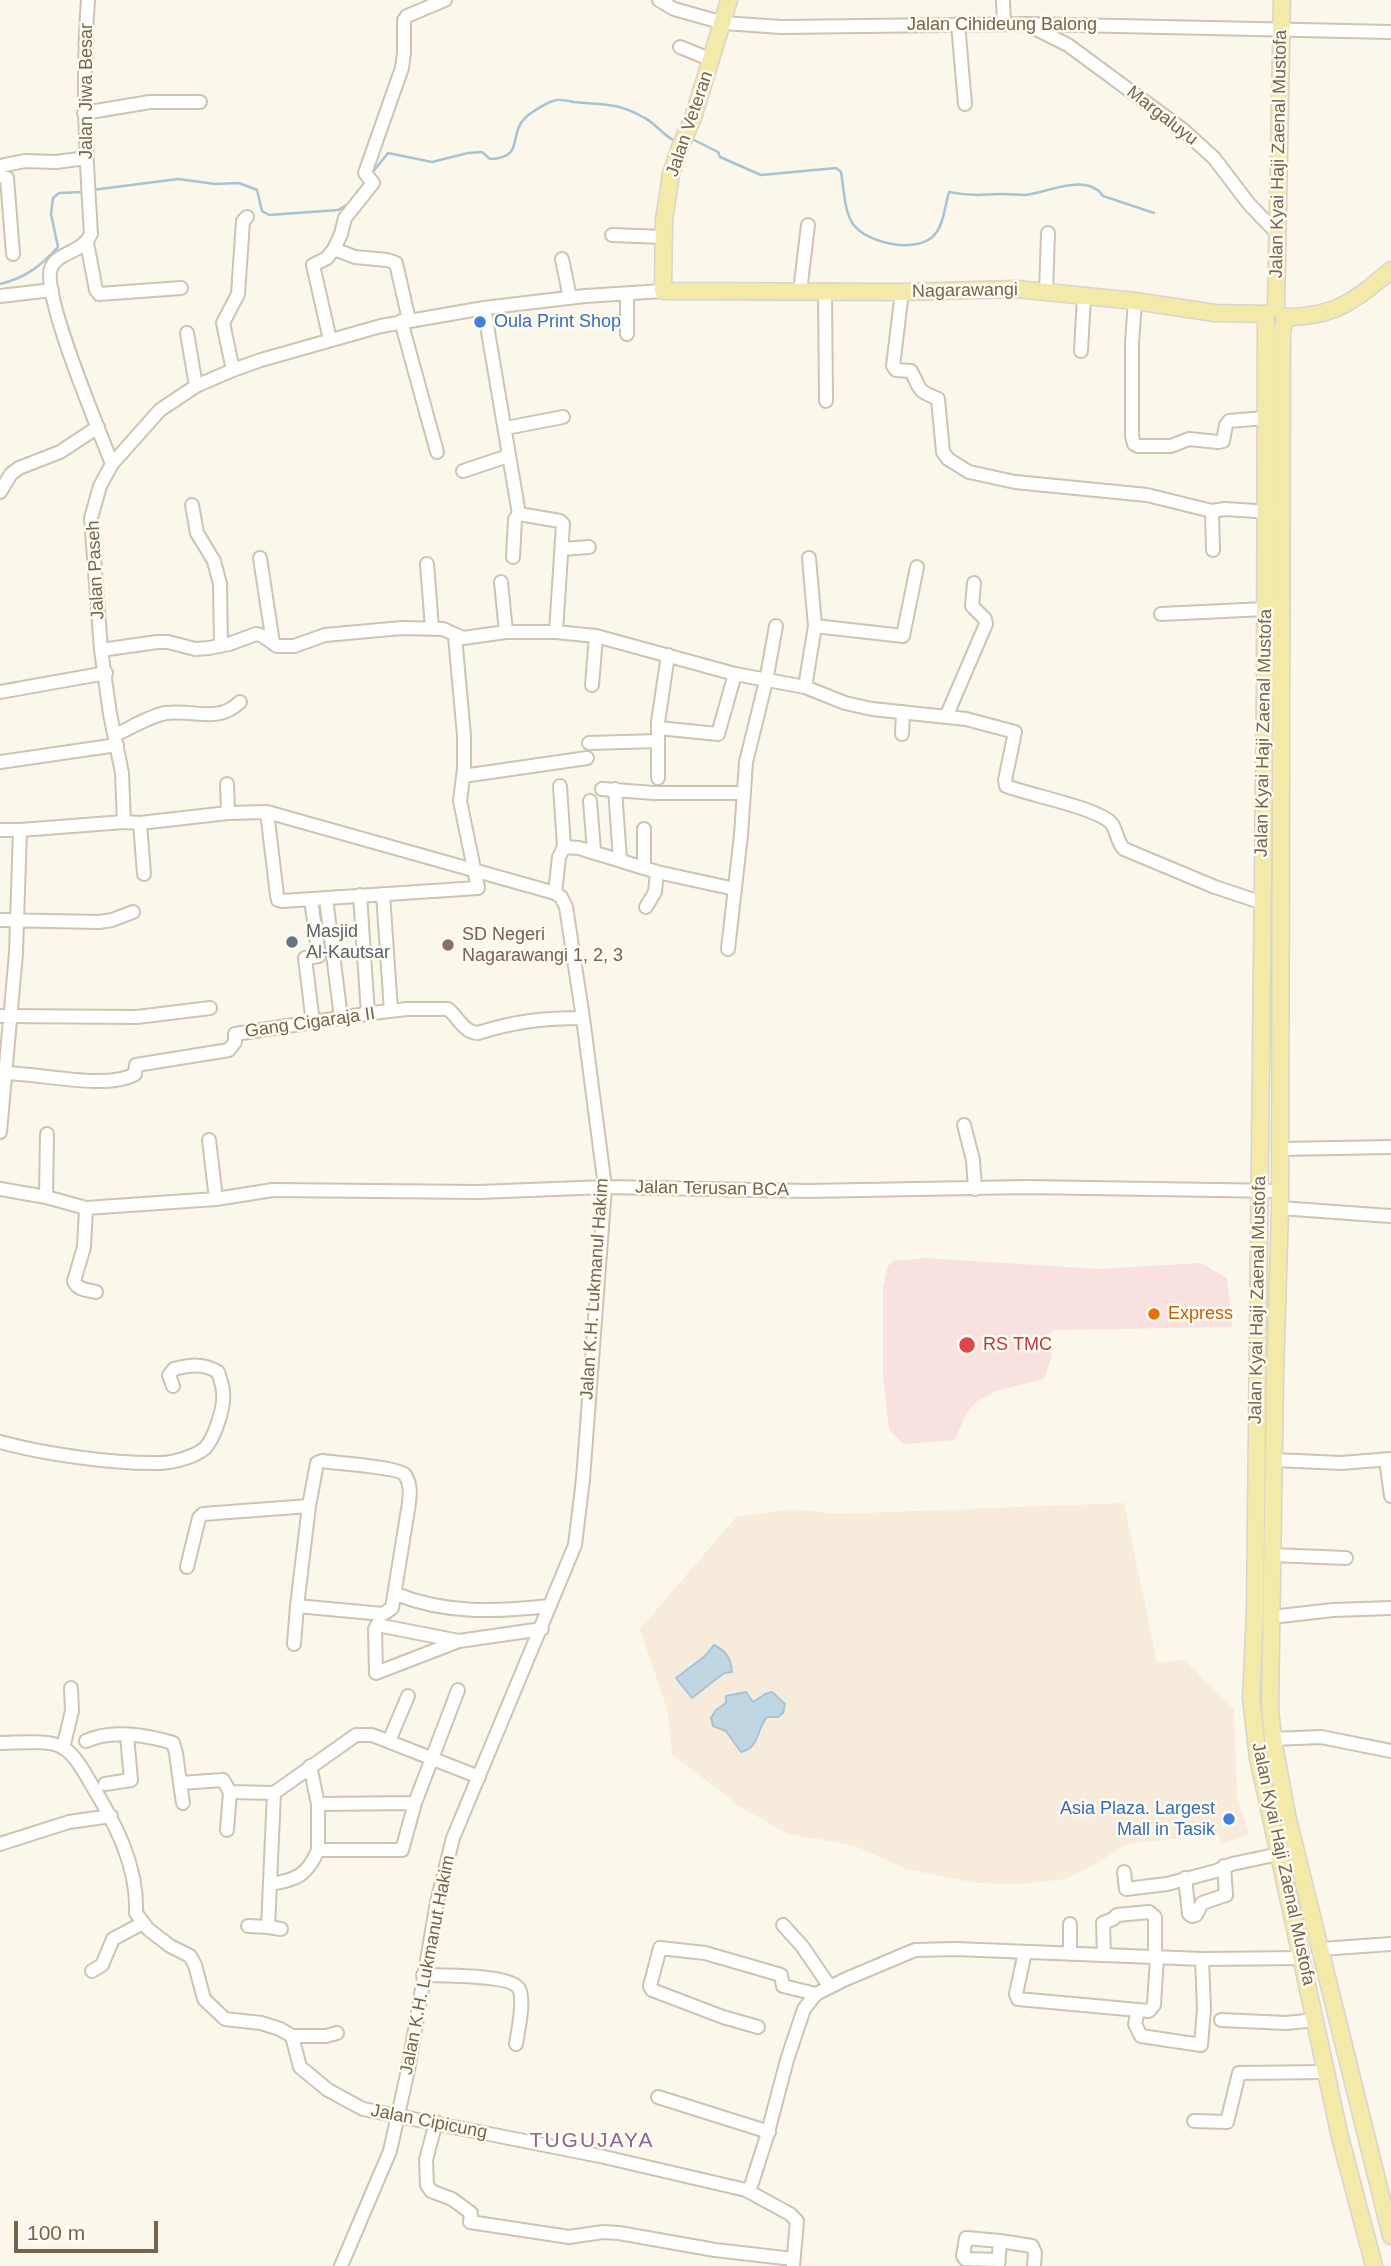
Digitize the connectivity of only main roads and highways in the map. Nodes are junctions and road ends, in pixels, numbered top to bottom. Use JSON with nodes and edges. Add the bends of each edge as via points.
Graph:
{"nodes":[{"id":1,"x":729,"y":0,"type":"edge"},
{"id":2,"x":1282,"y":0,"type":"edge"},
{"id":3,"x":1391,"y":270,"type":"edge"},
{"id":4,"x":663,"y":291,"type":"joint"},
{"id":5,"x":1275,"y":317,"type":"junction"},
{"id":6,"x":1265,"y":685,"type":"junction"},
{"id":7,"x":1283,"y":685,"type":"junction"},
{"id":8,"x":1263,"y":856,"type":"junction"},
{"id":9,"x":1281,"y":859,"type":"junction"},
{"id":10,"x":1262,"y":1043,"type":"junction"},
{"id":11,"x":1279,"y":1044,"type":"junction"},
{"id":12,"x":1257,"y":1376,"type":"junction"},
{"id":13,"x":1275,"y":1377,"type":"junction"},
{"id":14,"x":1256,"y":1477,"type":"junction"},
{"id":15,"x":1273,"y":1478,"type":"junction"},
{"id":16,"x":1253,"y":1678,"type":"junction"},
{"id":17,"x":1271,"y":1682,"type":"junction"},
{"id":18,"x":1275,"y":1837,"type":"junction"},
{"id":19,"x":1293,"y":1838,"type":"junction"},
{"id":20,"x":1366,"y":2131,"type":"junction"},
{"id":21,"x":1340,"y":2137,"type":"junction"},
{"id":22,"x":1391,"y":2236,"type":"edge"},
{"id":23,"x":1374,"y":2266,"type":"edge"}],
"edges":[{"from":1,"to":4,"type":"main road","name":"Jalan Veteran","via":[[693,118],[674,161],[663,237]]},
{"from":2,"to":5,"type":"main road","name":"Jalan Kyai Haji Zaenal Mustofa"},
{"from":3,"to":5,"type":"main road","name":"Nagarawangi","via":[[1334,310]]},
{"from":4,"to":5,"type":"main road","name":"Nagarawangi","via":[[1017,289]]},
{"from":5,"to":6,"type":"main road","name":"Jalan Kyai Haji Zaenal Mustofa","via":[[1265,418]]},
{"from":5,"to":7,"type":"main road","name":"Jalan Kyai Haji Zaenal Mustofa"},
{"from":6,"to":7,"type":"main road"},
{"from":6,"to":8,"type":"main road","name":"Jalan Kyai Haji Zaenal Mustofa"},
{"from":7,"to":9,"type":"main road","name":"Jalan Kyai Haji Zaenal Mustofa"},
{"from":8,"to":9,"type":"main road"},
{"from":8,"to":10,"type":"main road","name":"Jalan Kyai Haji Zaenal Mustofa"},
{"from":9,"to":11,"type":"main road","name":"Jalan Kyai Haji Zaenal Mustofa"},
{"from":10,"to":11,"type":"main road"},
{"from":10,"to":12,"type":"main road","name":"Jalan Kyai Haji Zaenal Mustofa"},
{"from":11,"to":13,"type":"main road","name":"Jalan Kyai Haji Zaenal Mustofa"},
{"from":12,"to":13,"type":"main road"},
{"from":12,"to":14,"type":"main road","name":"Jalan Kyai Haji Zaenal Mustofa"},
{"from":13,"to":15,"type":"main road","name":"Jalan Kyai Haji Zaenal Mustofa"},
{"from":14,"to":15,"type":"main road"},
{"from":14,"to":16,"type":"main road","name":"Jalan Kyai Haji Zaenal Mustofa"},
{"from":15,"to":17,"type":"main road","name":"Jalan Kyai Haji Zaenal Mustofa"},
{"from":16,"to":17,"type":"main road"},
{"from":16,"to":18,"type":"main road","name":"Jalan Kyai Haji Zaenal Mustofa","via":[[1258,1758]]},
{"from":17,"to":19,"type":"main road","name":"Jalan Kyai Haji Zaenal Mustofa","via":[[1273,1739]]},
{"from":18,"to":19,"type":"main road"},
{"from":18,"to":21,"type":"main road","name":"Jalan Kyai Haji Zaenal Mustofa"},
{"from":19,"to":20,"type":"main road","name":"Jalan Kyai Haji Zaenal Mustofa"},
{"from":20,"to":21,"type":"main road"},
{"from":20,"to":22,"type":"main road","name":"Jalan Kyai Haji Zaenal Mustofa"},
{"from":21,"to":23,"type":"main road","name":"Jalan Kyai Haji Zaenal Mustofa"}]}
